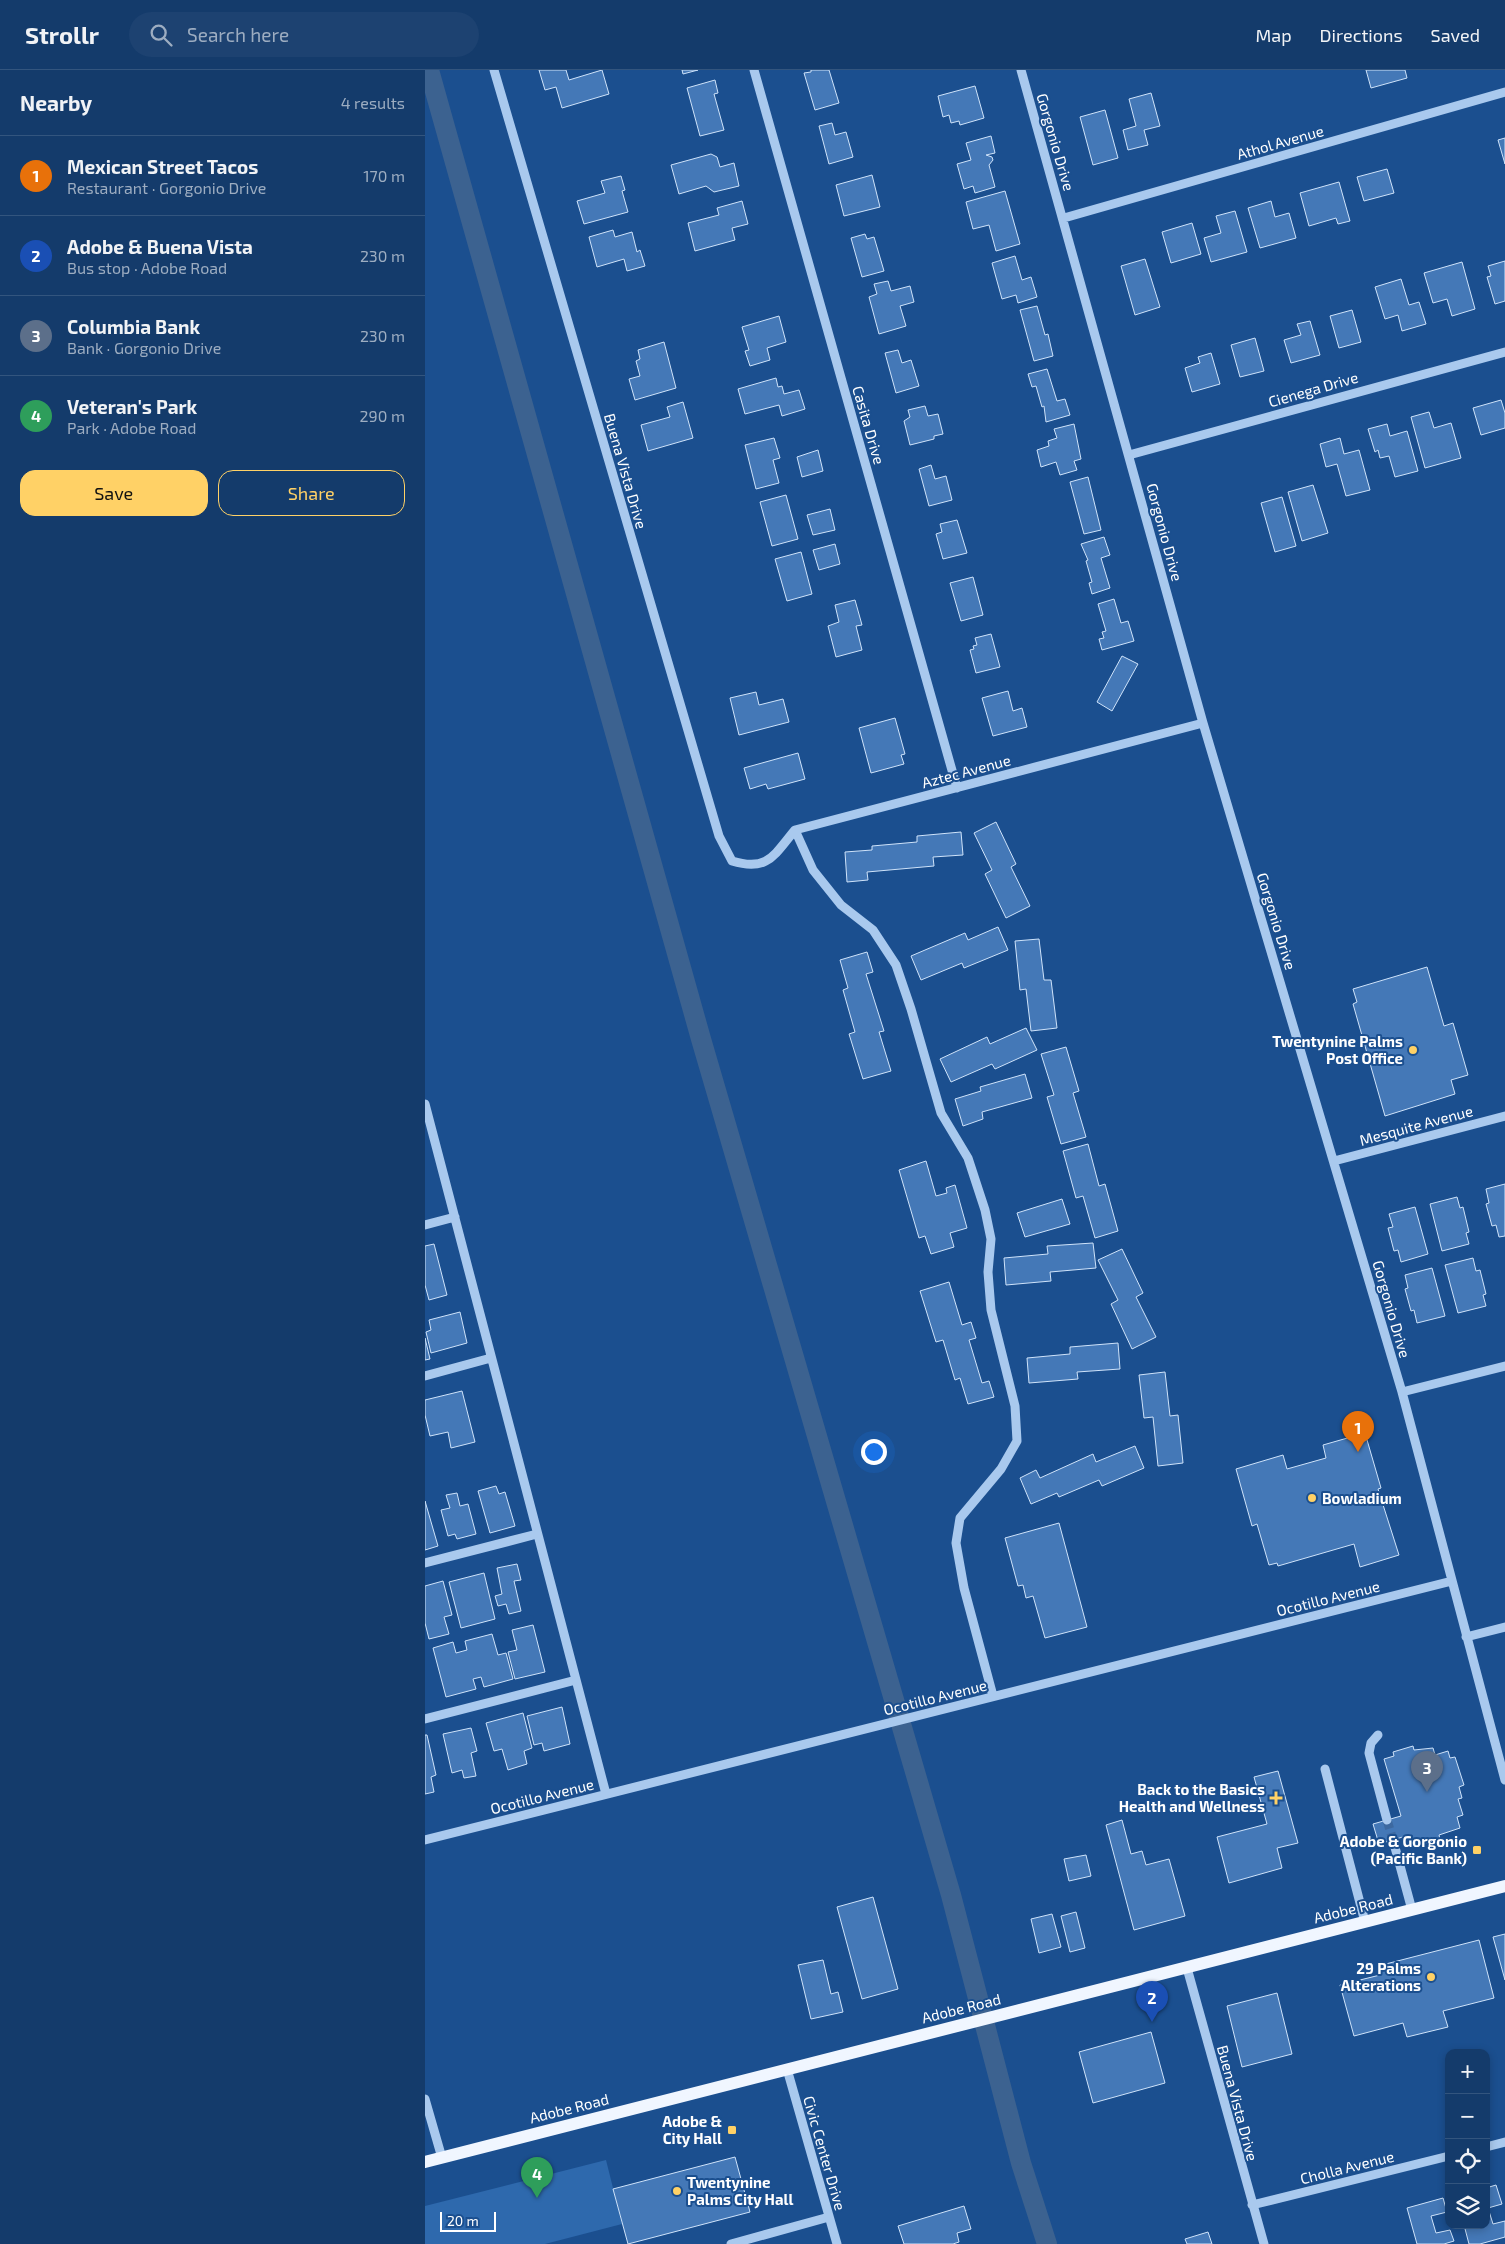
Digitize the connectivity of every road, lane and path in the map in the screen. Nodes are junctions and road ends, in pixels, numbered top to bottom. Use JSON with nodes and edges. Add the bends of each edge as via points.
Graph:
{"nodes":[{"id":1,"x":494,"y":70,"type":"edge"},
{"id":2,"x":754,"y":70,"type":"edge"},
{"id":3,"x":1021,"y":70,"type":"edge"},
{"id":4,"x":1505,"y":92,"type":"edge"},
{"id":5,"x":1063,"y":218,"type":"junction"},
{"id":6,"x":1505,"y":352,"type":"edge"},
{"id":7,"x":1129,"y":455,"type":"junction"},
{"id":8,"x":1203,"y":723,"type":"junction"},
{"id":9,"x":957,"y":788,"type":"junction"},
{"id":10,"x":795,"y":830,"type":"junction"},
{"id":11,"x":425,"y":1104,"type":"edge"},
{"id":12,"x":1505,"y":1116,"type":"edge"},
{"id":13,"x":1334,"y":1161,"type":"junction"},
{"id":14,"x":455,"y":1217,"type":"junction"},
{"id":15,"x":425,"y":1225,"type":"edge"},
{"id":16,"x":491,"y":1358,"type":"junction"},
{"id":17,"x":1505,"y":1366,"type":"edge"},
{"id":18,"x":425,"y":1376,"type":"edge"},
{"id":19,"x":1402,"y":1392,"type":"junction"},
{"id":20,"x":537,"y":1534,"type":"junction"},
{"id":21,"x":425,"y":1564,"type":"edge"},
{"id":22,"x":1452,"y":1581,"type":"junction"},
{"id":23,"x":1505,"y":1627,"type":"edge"},
{"id":24,"x":1466,"y":1637,"type":"junction"},
{"id":25,"x":576,"y":1680,"type":"junction"},
{"id":26,"x":993,"y":1696,"type":"junction"},
{"id":27,"x":425,"y":1719,"type":"edge"},
{"id":28,"x":1378,"y":1735,"type":"dead end"},
{"id":29,"x":1325,"y":1769,"type":"dead end"},
{"id":30,"x":1505,"y":1780,"type":"edge"},
{"id":31,"x":606,"y":1794,"type":"junction"},
{"id":32,"x":1387,"y":1820,"type":"tunnel mouth"},
{"id":33,"x":425,"y":1840,"type":"edge"},
{"id":34,"x":1393,"y":1840,"type":"tunnel mouth"},
{"id":35,"x":1505,"y":1886,"type":"edge"},
{"id":36,"x":1412,"y":1910,"type":"junction"},
{"id":37,"x":1365,"y":1922,"type":"junction"},
{"id":38,"x":1187,"y":1968,"type":"junction"},
{"id":39,"x":787,"y":2069,"type":"junction"},
{"id":40,"x":425,"y":2099,"type":"edge"},
{"id":41,"x":1505,"y":2142,"type":"edge"},
{"id":42,"x":1490,"y":2146,"type":"edge"},
{"id":43,"x":1445,"y":2157,"type":"edge"},
{"id":44,"x":442,"y":2158,"type":"junction"},
{"id":45,"x":425,"y":2162,"type":"edge"},
{"id":46,"x":1252,"y":2205,"type":"junction"},
{"id":47,"x":829,"y":2218,"type":"junction"},
{"id":48,"x":731,"y":2244,"type":"edge"},
{"id":49,"x":837,"y":2244,"type":"edge"},
{"id":50,"x":1264,"y":2244,"type":"edge"}],
"edges":[{"from":1,"to":10,"type":"street","name":"Buena Vista Drive","via":[[719,836],[732,861],[749,866],[770,860]]},
{"from":2,"to":9,"type":"street","name":"Casita Drive"},
{"from":3,"to":5,"type":"street","name":"Gorgonio Drive"},
{"from":4,"to":5,"type":"street","name":"Athol Avenue"},
{"from":5,"to":7,"type":"street","name":"Gorgonio Drive"},
{"from":6,"to":7,"type":"street","name":"Cienega Drive"},
{"from":7,"to":8,"type":"street","name":"Gorgonio Drive"},
{"from":8,"to":9,"type":"street","name":"Aztec Avenue"},
{"from":8,"to":13,"type":"street","name":"Gorgonio Drive"},
{"from":9,"to":10,"type":"street","name":"Aztec Avenue"},
{"from":10,"to":26,"type":"street","via":[[813,870],[841,905],[873,930],[896,965],[941,1113],[968,1158],[985,1210],[991,1239],[988,1272],[991,1310],[1015,1406],[1017,1441],[1001,1469],[960,1518],[956,1543],[964,1588]]},
{"from":11,"to":14,"type":"street"},
{"from":12,"to":13,"type":"street","name":"Mesquite Avenue"},
{"from":13,"to":19,"type":"street","name":"Gorgonio Drive"},
{"from":14,"to":15,"type":"street"},
{"from":14,"to":16,"type":"street"},
{"from":16,"to":18,"type":"street"},
{"from":16,"to":20,"type":"street"},
{"from":17,"to":19,"type":"street"},
{"from":19,"to":22,"type":"street","name":"Gorgonio Drive"},
{"from":20,"to":21,"type":"street"},
{"from":20,"to":25,"type":"street"},
{"from":22,"to":24,"type":"street","name":"Gorgonio Drive"},
{"from":22,"to":26,"type":"street","name":"Ocotillo Avenue"},
{"from":23,"to":24,"type":"street"},
{"from":24,"to":30,"type":"street","name":"Gorgonio Drive"},
{"from":25,"to":27,"type":"street"},
{"from":25,"to":31,"type":"street"},
{"from":26,"to":31,"type":"street","name":"Ocotillo Avenue"},
{"from":28,"to":32,"type":"street","via":[[1371,1743],[1369,1753]]},
{"from":29,"to":37,"type":"street"},
{"from":31,"to":33,"type":"street","name":"Ocotillo Avenue"},
{"from":34,"to":36,"type":"street"},
{"from":35,"to":36,"type":"main road","name":"Adobe Road"},
{"from":36,"to":37,"type":"main road","name":"Adobe Road"},
{"from":37,"to":38,"type":"main road","name":"Adobe Road"},
{"from":38,"to":39,"type":"main road","name":"Adobe Road"},
{"from":38,"to":46,"type":"street","name":"Buena Vista Drive"},
{"from":39,"to":44,"type":"main road","name":"Adobe Road"},
{"from":39,"to":47,"type":"street","name":"Civic Center Drive"},
{"from":40,"to":44,"type":"street"},
{"from":41,"to":42,"type":"street"},
{"from":43,"to":46,"type":"street","name":"Cholla Avenue"},
{"from":44,"to":45,"type":"main road","name":"Adobe Road"},
{"from":46,"to":50,"type":"street","name":"Buena Vista Drive"},
{"from":47,"to":48,"type":"street"},
{"from":47,"to":49,"type":"street","name":"Civic Center Drive"}]}
